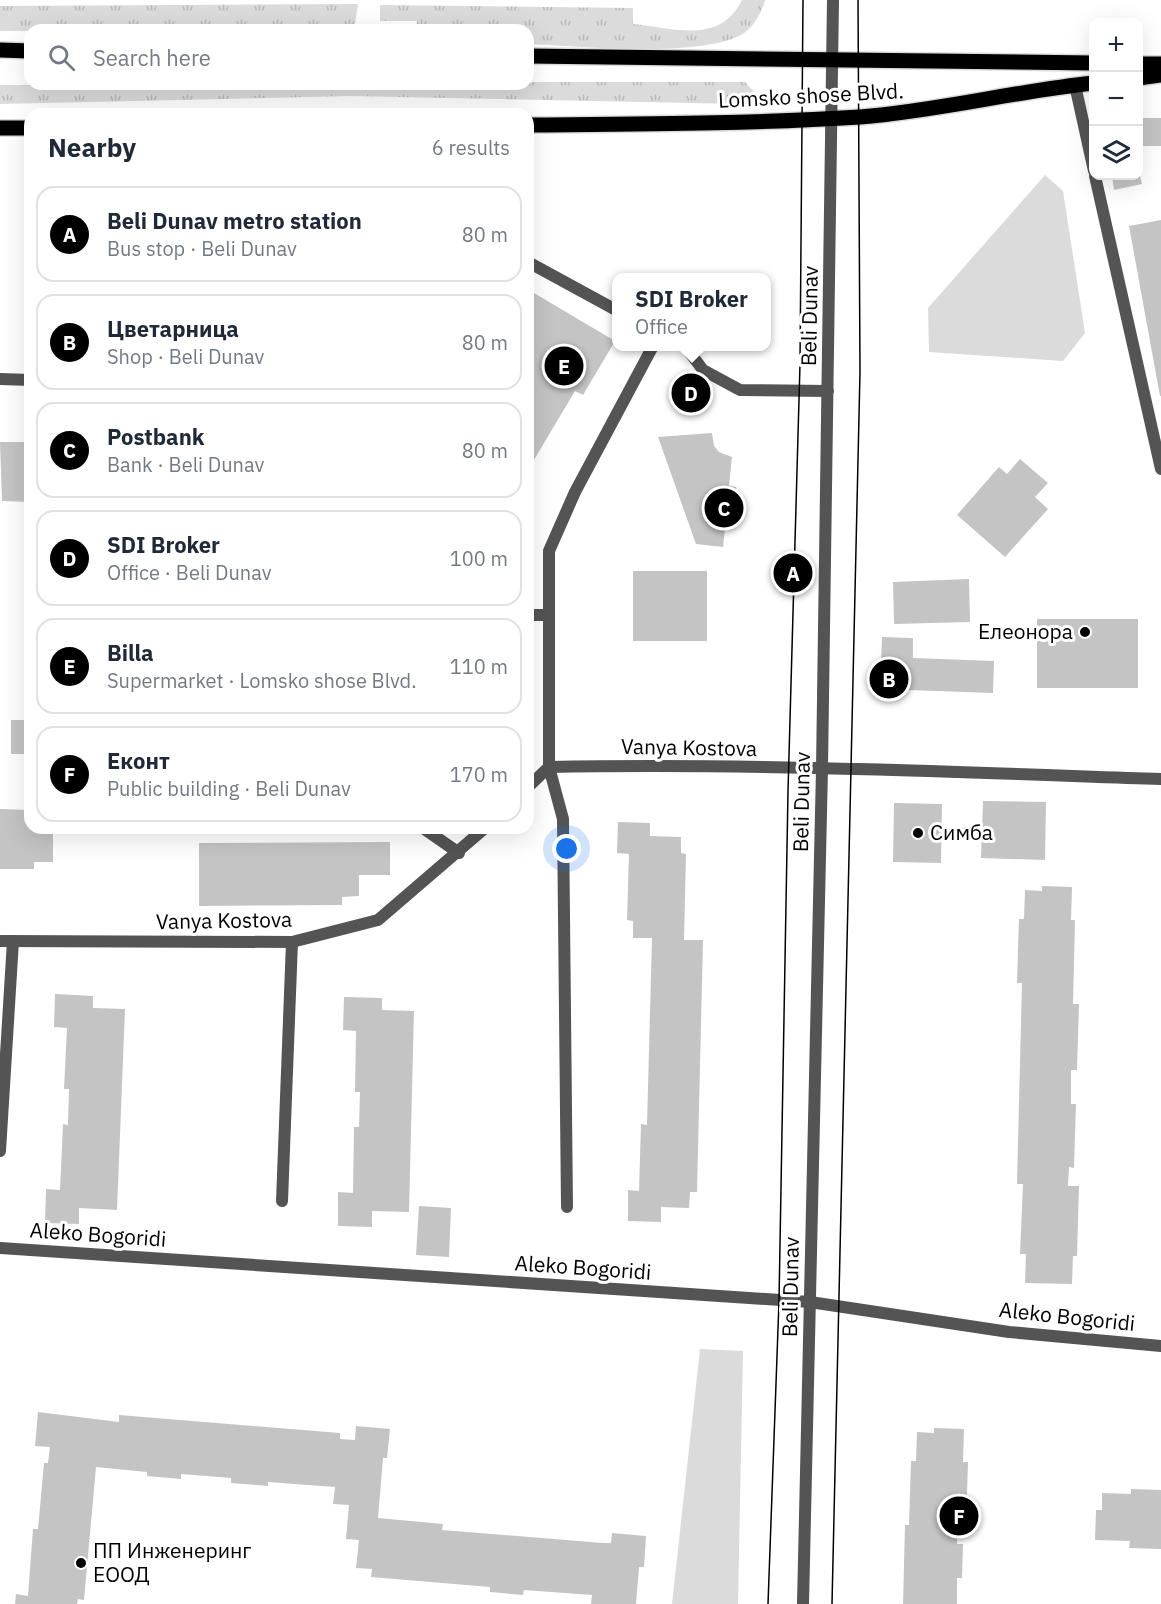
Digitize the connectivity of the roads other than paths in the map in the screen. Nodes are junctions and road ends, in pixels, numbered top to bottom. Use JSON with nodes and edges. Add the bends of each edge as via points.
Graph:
{"nodes":[{"id":1,"x":833,"y":0,"type":"edge"},
{"id":2,"x":0,"y":50,"type":"edge"},
{"id":3,"x":24,"y":51,"type":"edge"},
{"id":4,"x":534,"y":56,"type":"edge"},
{"id":5,"x":832,"y":58,"type":"junction"},
{"id":6,"x":1089,"y":63,"type":"edge"},
{"id":7,"x":1143,"y":64,"type":"edge"},
{"id":8,"x":1161,"y":64,"type":"edge"},
{"id":9,"x":1161,"y":75,"type":"edge"},
{"id":10,"x":1143,"y":77,"type":"edge"},
{"id":11,"x":1089,"y":84,"type":"edge"},
{"id":12,"x":1075,"y":85,"type":"junction"},
{"id":13,"x":831,"y":117,"type":"junction"},
{"id":14,"x":534,"y":125,"type":"edge"},
{"id":15,"x":0,"y":128,"type":"edge"},
{"id":16,"x":24,"y":128,"type":"edge"},
{"id":17,"x":1089,"y":148,"type":"edge"},
{"id":18,"x":1096,"y":180,"type":"edge"},
{"id":19,"x":534,"y":265,"type":"edge"},
{"id":20,"x":612,"y":308,"type":"edge"},
{"id":21,"x":650,"y":351,"type":"edge"},
{"id":22,"x":689,"y":351,"type":"edge"},
{"id":23,"x":0,"y":380,"type":"edge"},
{"id":24,"x":24,"y":380,"type":"edge"},
{"id":25,"x":828,"y":391,"type":"junction"},
{"id":26,"x":1161,"y":469,"type":"edge"},
{"id":27,"x":534,"y":615,"type":"edge"},
{"id":28,"x":549,"y":615,"type":"junction"},
{"id":29,"x":549,"y":767,"type":"junction"},
{"id":30,"x":822,"y":769,"type":"junction"},
{"id":31,"x":1161,"y":779,"type":"edge"},
{"id":32,"x":534,"y":781,"type":"edge"},
{"id":33,"x":432,"y":834,"type":"edge"},
{"id":34,"x":479,"y":834,"type":"edge"},
{"id":35,"x":459,"y":853,"type":"junction"},
{"id":36,"x":0,"y":941,"type":"edge"},
{"id":37,"x":13,"y":941,"type":"junction"},
{"id":38,"x":292,"y":942,"type":"junction"},
{"id":39,"x":0,"y":1151,"type":"edge"},
{"id":40,"x":282,"y":1201,"type":"dead end"},
{"id":41,"x":567,"y":1207,"type":"dead end"},
{"id":42,"x":0,"y":1248,"type":"edge"},
{"id":43,"x":810,"y":1302,"type":"junction"},
{"id":44,"x":1161,"y":1346,"type":"edge"},
{"id":45,"x":803,"y":1604,"type":"edge"}],
"edges":[{"from":1,"to":5,"type":"street","name":"Beli Dunav"},
{"from":2,"to":3,"type":"main road"},
{"from":4,"to":5,"type":"main road","name":"Lomsko shose Blvd."},
{"from":5,"to":6,"type":"main road","name":"Lomsko shose Blvd."},
{"from":5,"to":13,"type":"street","name":"Beli Dunav"},
{"from":7,"to":8,"type":"main road"},
{"from":9,"to":10,"type":"main road"},
{"from":11,"to":12,"type":"main road","name":"Lomsko shose Blvd."},
{"from":12,"to":13,"type":"main road","name":"Lomsko shose Blvd.","via":[[915,111]]},
{"from":12,"to":17,"type":"street"},
{"from":13,"to":14,"type":"main road","name":"Lomsko shose Blvd.","via":[[746,123]]},
{"from":13,"to":25,"type":"street","name":"Beli Dunav"},
{"from":15,"to":16,"type":"main road"},
{"from":18,"to":26,"type":"street"},
{"from":19,"to":20,"type":"street"},
{"from":21,"to":28,"type":"street","via":[[575,492],[549,551]]},
{"from":22,"to":25,"type":"street","via":[[703,370],[740,390]]},
{"from":23,"to":24,"type":"street"},
{"from":25,"to":30,"type":"street","name":"Beli Dunav"},
{"from":27,"to":28,"type":"street"},
{"from":28,"to":29,"type":"street"},
{"from":29,"to":30,"type":"street","name":"Vanya Kostova"},
{"from":29,"to":32,"type":"street"},
{"from":29,"to":41,"type":"street","via":[[563,819]]},
{"from":30,"to":31,"type":"street","name":"Vanya Kostova"},
{"from":30,"to":43,"type":"street","name":"Beli Dunav"},
{"from":33,"to":35,"type":"street"},
{"from":34,"to":35,"type":"street","name":"Vanya Kostova"},
{"from":35,"to":38,"type":"street","name":"Vanya Kostova","via":[[378,920]]},
{"from":36,"to":37,"type":"street","name":"Vanya Kostova"},
{"from":37,"to":38,"type":"street","name":"Vanya Kostova"},
{"from":37,"to":39,"type":"street"},
{"from":38,"to":40,"type":"street"},
{"from":42,"to":43,"type":"street","name":"Aleko Bogoridi"},
{"from":43,"to":44,"type":"street","name":"Aleko Bogoridi","via":[[1009,1332]]},
{"from":43,"to":45,"type":"street","name":"Beli Dunav"}]}
